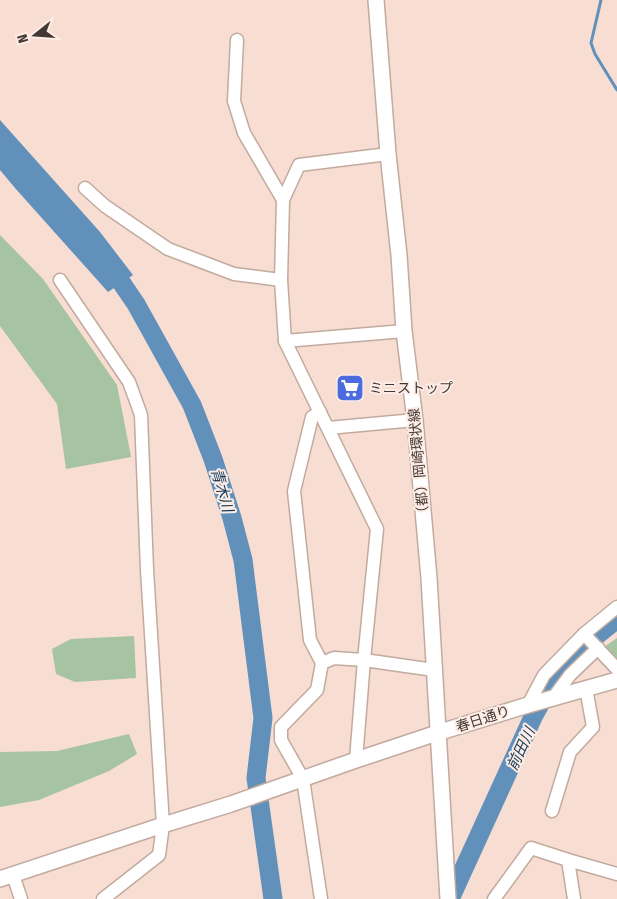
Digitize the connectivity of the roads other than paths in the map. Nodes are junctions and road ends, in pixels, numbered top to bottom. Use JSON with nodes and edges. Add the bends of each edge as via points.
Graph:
{"nodes":[{"id":1,"x":376,"y":0,"type":"edge"},
{"id":2,"x":237,"y":40,"type":"dead end"},
{"id":3,"x":388,"y":154,"type":"junction"},
{"id":4,"x":85,"y":188,"type":"dead end"},
{"id":5,"x":283,"y":200,"type":"junction"},
{"id":6,"x":60,"y":280,"type":"dead end"},
{"id":7,"x":281,"y":280,"type":"junction"},
{"id":8,"x":404,"y":330,"type":"junction"},
{"id":9,"x":285,"y":341,"type":"junction"},
{"id":10,"x":320,"y":412,"type":"junction"},
{"id":11,"x":415,"y":420,"type":"junction"},
{"id":12,"x":328,"y":428,"type":"junction"},
{"id":13,"x":617,"y":607,"type":"edge"},
{"id":14,"x":584,"y":634,"type":"junction"},
{"id":15,"x":598,"y":648,"type":"junction"},
{"id":16,"x":364,"y":660,"type":"junction"},
{"id":17,"x":322,"y":663,"type":"junction"},
{"id":18,"x":617,"y":668,"type":"edge"},
{"id":19,"x":434,"y":670,"type":"junction"},
{"id":20,"x":617,"y":680,"type":"edge"},
{"id":21,"x":586,"y":688,"type":"junction"},
{"id":22,"x":553,"y":698,"type":"junction"},
{"id":23,"x":528,"y":705,"type":"junction"},
{"id":24,"x":438,"y":733,"type":"junction"},
{"id":25,"x":356,"y":760,"type":"junction"},
{"id":26,"x":302,"y":780,"type":"junction"},
{"id":27,"x":552,"y":810,"type":"dead end"},
{"id":28,"x":163,"y":825,"type":"junction"},
{"id":29,"x":568,"y":860,"type":"junction"},
{"id":30,"x":617,"y":874,"type":"edge"},
{"id":31,"x":6,"y":877,"type":"edge"},
{"id":32,"x":21,"y":899,"type":"edge"},
{"id":33,"x":103,"y":899,"type":"edge"},
{"id":34,"x":321,"y":899,"type":"edge"},
{"id":35,"x":448,"y":899,"type":"edge"},
{"id":36,"x":494,"y":899,"type":"edge"},
{"id":37,"x":574,"y":899,"type":"edge"}],
"edges":[{"from":1,"to":3,"type":"street","name":"（都）岡崎環状線"},
{"from":2,"to":5,"type":"street","via":[[234,101],[244,133]]},
{"from":3,"to":5,"type":"street","via":[[299,165]]},
{"from":3,"to":8,"type":"street","name":"（都）岡崎環状線","via":[[400,255]]},
{"from":4,"to":7,"type":"street","via":[[105,206],[168,249],[234,274]]},
{"from":5,"to":7,"type":"street"},
{"from":6,"to":28,"type":"street","via":[[129,382],[141,415]]},
{"from":7,"to":9,"type":"street"},
{"from":8,"to":9,"type":"street"},
{"from":8,"to":11,"type":"street","name":"（都）岡崎環状線"},
{"from":9,"to":10,"type":"street"},
{"from":10,"to":12,"type":"street"},
{"from":10,"to":17,"type":"street","via":[[312,417],[294,491],[310,640]]},
{"from":11,"to":12,"type":"street"},
{"from":11,"to":19,"type":"street","name":"（都）岡崎環状線"},
{"from":12,"to":16,"type":"street","via":[[376,529]]},
{"from":13,"to":14,"type":"street"},
{"from":14,"to":15,"type":"street"},
{"from":14,"to":23,"type":"street","via":[[544,675]]},
{"from":15,"to":18,"type":"street"},
{"from":15,"to":22,"type":"street","via":[[570,675]]},
{"from":16,"to":17,"type":"street","via":[[334,658]]},
{"from":16,"to":19,"type":"street"},
{"from":16,"to":25,"type":"street"},
{"from":17,"to":26,"type":"street","via":[[317,690],[281,727],[281,740]]},
{"from":19,"to":24,"type":"street","name":"（都）岡崎環状線"},
{"from":20,"to":21,"type":"street"},
{"from":21,"to":22,"type":"street"},
{"from":21,"to":27,"type":"street","via":[[593,727],[570,752]]},
{"from":22,"to":23,"type":"street","name":"春日通り"},
{"from":23,"to":24,"type":"street","name":"春日通り"},
{"from":24,"to":25,"type":"street","name":"春日通り"},
{"from":24,"to":35,"type":"street","name":"（都）岡崎環状線"},
{"from":25,"to":26,"type":"street","name":"春日通り"},
{"from":26,"to":28,"type":"street","name":"春日通り"},
{"from":26,"to":34,"type":"street"},
{"from":28,"to":31,"type":"street","name":"春日通り"},
{"from":28,"to":33,"type":"street","via":[[159,855]]},
{"from":29,"to":30,"type":"street"},
{"from":29,"to":36,"type":"street","via":[[531,848]]},
{"from":29,"to":37,"type":"street"},
{"from":31,"to":32,"type":"street"}]}
